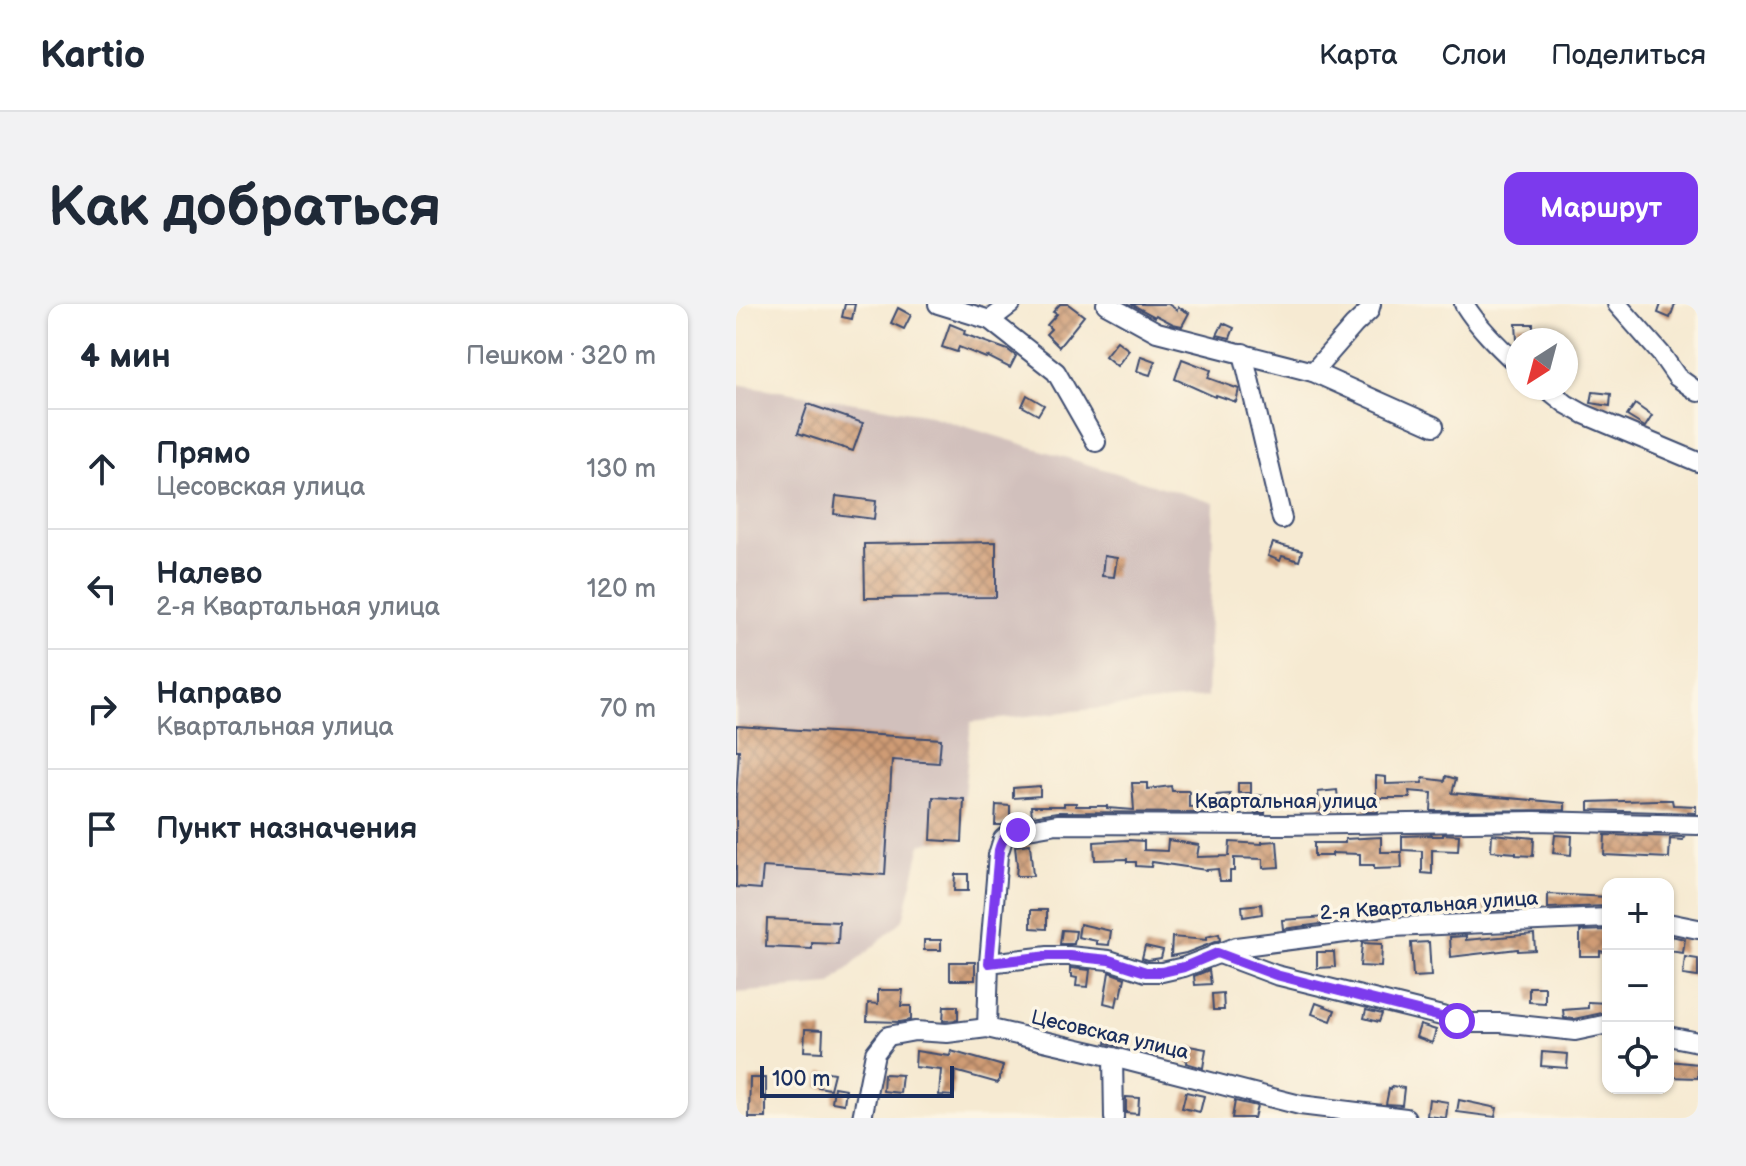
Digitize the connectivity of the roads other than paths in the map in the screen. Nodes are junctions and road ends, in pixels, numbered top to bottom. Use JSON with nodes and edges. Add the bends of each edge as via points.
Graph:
{"nodes":[{"id":1,"x":938,"y":304,"type":"edge"},
{"id":2,"x":1011,"y":304,"type":"edge"},
{"id":3,"x":1106,"y":304,"type":"edge"},
{"id":4,"x":1371,"y":304,"type":"edge"},
{"id":5,"x":1464,"y":304,"type":"edge"},
{"id":6,"x":1617,"y":304,"type":"edge"},
{"id":7,"x":990,"y":320,"type":"junction"},
{"id":8,"x":1243,"y":353,"type":"junction"},
{"id":9,"x":1506,"y":353,"type":"edge"},
{"id":10,"x":1313,"y":372,"type":"junction"},
{"id":11,"x":1698,"y":392,"type":"edge"},
{"id":12,"x":1561,"y":400,"type":"edge"},
{"id":13,"x":1434,"y":426,"type":"dead end"},
{"id":14,"x":1096,"y":442,"type":"dead end"},
{"id":15,"x":1698,"y":462,"type":"edge"},
{"id":16,"x":1282,"y":519,"type":"dead end"},
{"id":17,"x":1698,"y":825,"type":"edge"},
{"id":18,"x":1602,"y":918,"type":"edge"},
{"id":19,"x":1674,"y":924,"type":"edge"},
{"id":20,"x":1698,"y":929,"type":"edge"},
{"id":21,"x":1217,"y":953,"type":"junction"},
{"id":22,"x":989,"y":963,"type":"junction"},
{"id":23,"x":1602,"y":1025,"type":"edge"},
{"id":24,"x":987,"y":1028,"type":"junction"},
{"id":25,"x":1674,"y":1037,"type":"edge"},
{"id":26,"x":1698,"y":1042,"type":"edge"},
{"id":27,"x":1113,"y":1057,"type":"junction"},
{"id":28,"x":1305,"y":1112,"type":"edge"},
{"id":29,"x":862,"y":1118,"type":"edge"},
{"id":30,"x":1114,"y":1118,"type":"edge"},
{"id":31,"x":1406,"y":1118,"type":"edge"}],
"edges":[{"from":1,"to":7,"type":"street"},
{"from":2,"to":7,"type":"street"},
{"from":3,"to":8,"type":"street","via":[[1157,332]]},
{"from":4,"to":10,"type":"street"},
{"from":5,"to":9,"type":"street"},
{"from":6,"to":11,"type":"street","via":[[1677,377]]},
{"from":7,"to":14,"type":"street","via":[[1056,372]]},
{"from":8,"to":10,"type":"street"},
{"from":8,"to":16,"type":"street"},
{"from":10,"to":13,"type":"street"},
{"from":12,"to":15,"type":"street"},
{"from":17,"to":22,"type":"street","name":"Квартальная улица","via":[[1057,824],[1018,830],[1003,839],[999,850]]},
{"from":18,"to":21,"type":"street","name":"2-я Квартальная улица","via":[[1392,927]]},
{"from":19,"to":20,"type":"street"},
{"from":21,"to":22,"type":"street","name":"2-я Квартальная улица","via":[[1162,972],[1069,956]]},
{"from":21,"to":23,"type":"street","via":[[1276,975],[1480,1025],[1575,1031]]},
{"from":22,"to":24,"type":"street"},
{"from":24,"to":27,"type":"street","name":"Цесовская улица"},
{"from":24,"to":29,"type":"street","name":"Цесовская улица","via":[[888,1036],[875,1053]]},
{"from":25,"to":26,"type":"street"},
{"from":27,"to":28,"type":"street","name":"Цесовская улица"},
{"from":27,"to":30,"type":"street"},
{"from":28,"to":31,"type":"street","name":"Цесовская улица"}]}
